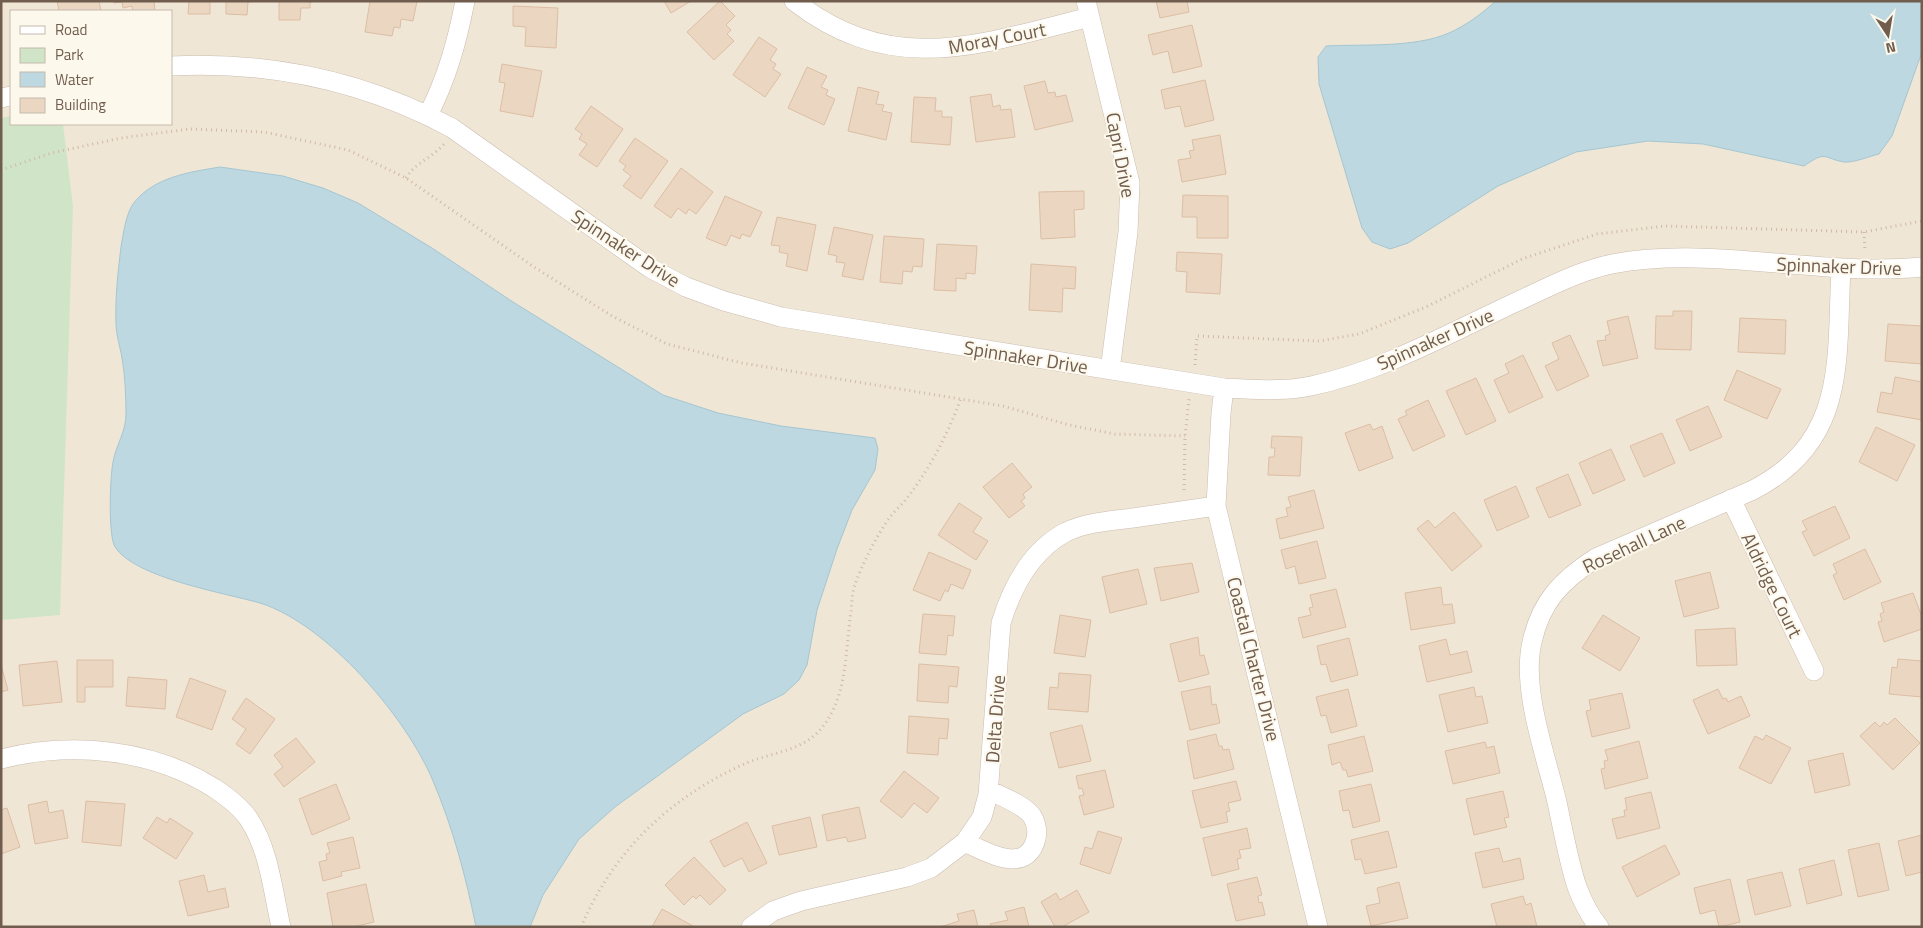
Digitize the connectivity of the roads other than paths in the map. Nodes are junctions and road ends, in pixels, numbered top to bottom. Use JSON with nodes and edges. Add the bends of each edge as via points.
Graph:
{"nodes":[{"id":1,"x":465,"y":1,"type":"edge"},
{"id":2,"x":794,"y":1,"type":"edge"},
{"id":3,"x":1088,"y":9,"type":"edge"},
{"id":4,"x":172,"y":66,"type":"edge"},
{"id":5,"x":428,"y":115,"type":"junction"},
{"id":6,"x":1922,"y":267,"type":"edge"},
{"id":7,"x":1840,"y":269,"type":"junction"},
{"id":8,"x":1110,"y":370,"type":"junction"},
{"id":9,"x":1224,"y":388,"type":"junction"},
{"id":10,"x":1731,"y":499,"type":"junction"},
{"id":11,"x":1216,"y":506,"type":"junction"},
{"id":12,"x":1814,"y":671,"type":"dead end"},
{"id":13,"x":1,"y":759,"type":"edge"},
{"id":14,"x":989,"y":790,"type":"junction"},
{"id":15,"x":965,"y":842,"type":"junction"},
{"id":16,"x":281,"y":927,"type":"edge"},
{"id":17,"x":751,"y":927,"type":"edge"},
{"id":18,"x":1318,"y":927,"type":"edge"},
{"id":19,"x":1599,"y":927,"type":"edge"}],
"edges":[{"from":1,"to":5,"type":"street","via":[[446,77]]},
{"from":2,"to":3,"type":"street","name":"Moray Court","via":[[814,17],[843,32],[869,41],[921,49],[953,49],[985,43]]},
{"from":3,"to":8,"type":"street","name":"Capri Drive","via":[[1130,183],[1128,232]]},
{"from":4,"to":5,"type":"street","name":"Spinnaker Drive","via":[[265,67],[310,74],[363,89]]},
{"from":5,"to":8,"type":"street","name":"Spinnaker Drive","via":[[452,128],[650,268],[686,287],[781,317]]},
{"from":6,"to":7,"type":"street","name":"Spinnaker Drive"},
{"from":7,"to":9,"type":"street","name":"Spinnaker Drive","via":[[1659,259],[1611,265],[1560,282],[1356,374],[1309,386],[1267,390]]},
{"from":7,"to":10,"type":"street","name":"Rosehall Lane","via":[[1832,396],[1820,429],[1799,457],[1777,476]]},
{"from":8,"to":9,"type":"street","name":"Spinnaker Drive"},
{"from":9,"to":11,"type":"street","name":"Coastal Charter Drive"},
{"from":10,"to":12,"type":"street","name":"Aldridge Court"},
{"from":10,"to":19,"type":"street","name":"Rosehall Lane","via":[[1596,558],[1573,573],[1554,591],[1541,614],[1531,643],[1534,710],[1578,888]]},
{"from":11,"to":14,"type":"street","name":"Delta Drive","via":[[1087,524],[1065,533],[1043,549],[1023,572],[1009,597],[1001,622]]},
{"from":11,"to":18,"type":"street","name":"Coastal Charter Drive"},
{"from":13,"to":16,"type":"street","via":[[69,750],[117,753],[160,763],[200,780],[226,797],[248,818],[262,848]]},
{"from":14,"to":15,"type":"street","name":"Delta Drive","via":[[982,817]]},
{"from":14,"to":15,"type":"street","via":[[1031,816],[1036,824],[1035,844],[1029,852],[1015,859],[992,856]]},
{"from":15,"to":17,"type":"street","name":"Delta Drive","via":[[931,868],[908,877],[801,901],[774,911]]}]}
